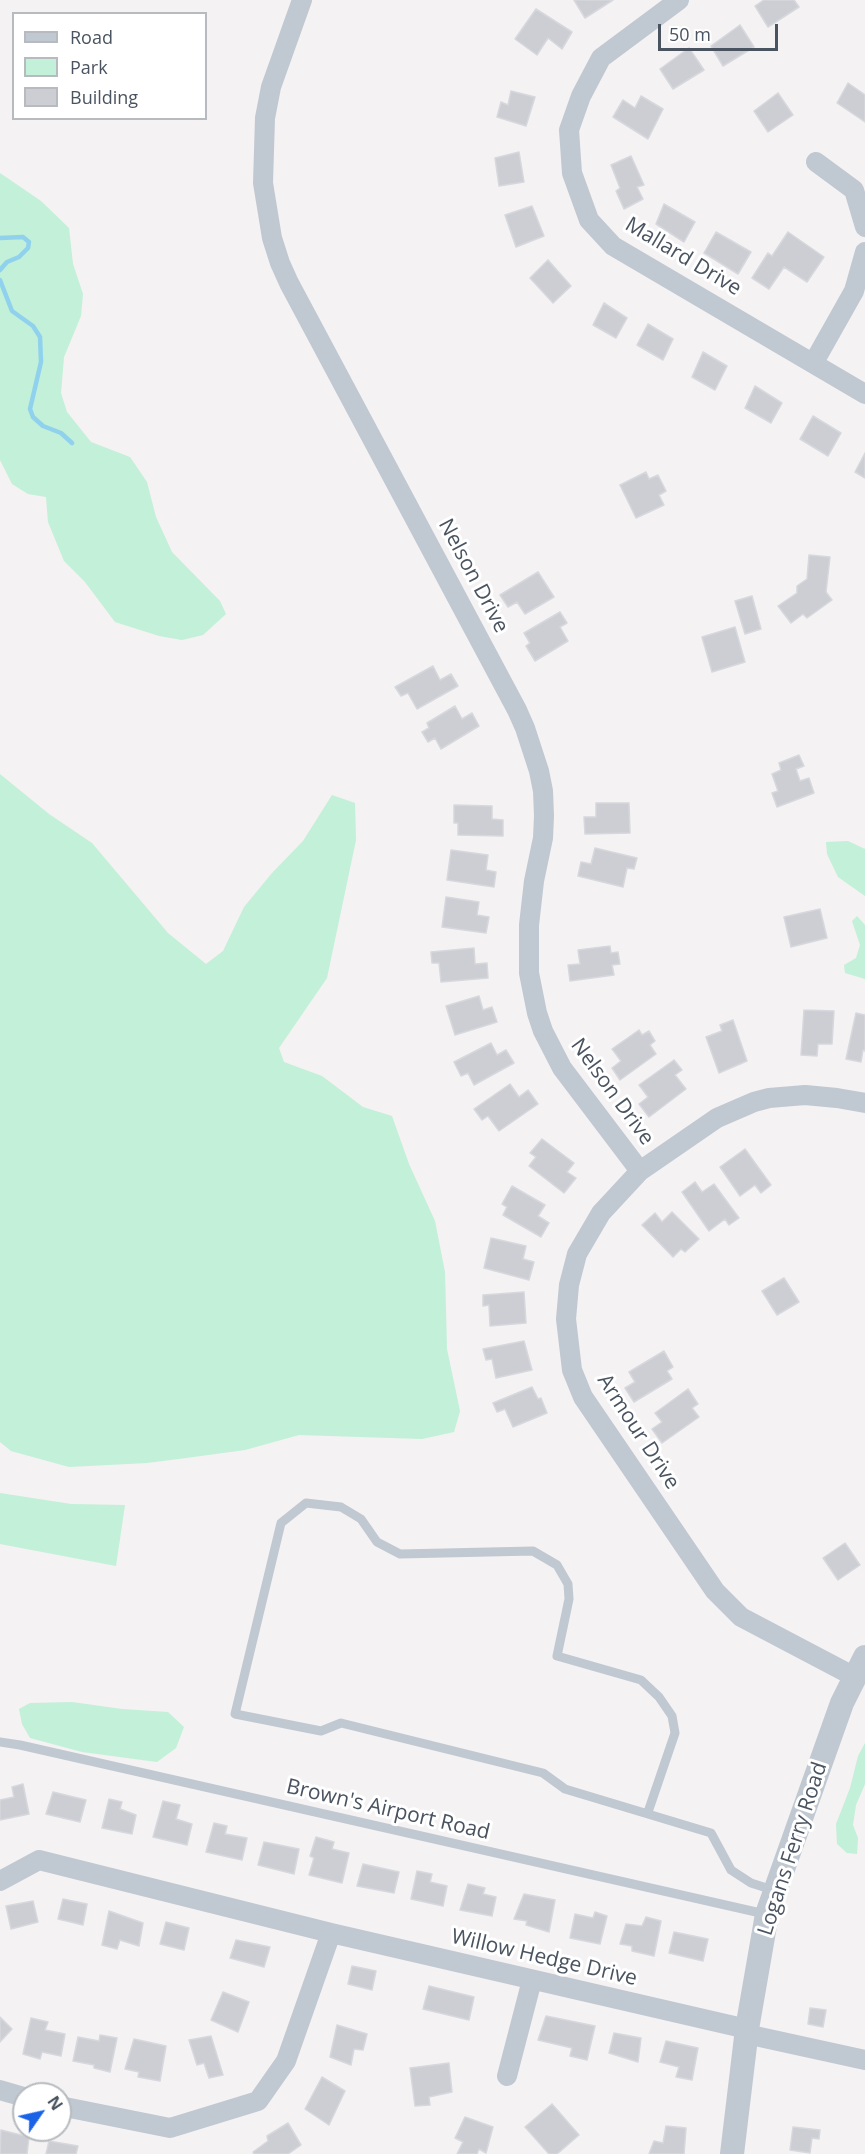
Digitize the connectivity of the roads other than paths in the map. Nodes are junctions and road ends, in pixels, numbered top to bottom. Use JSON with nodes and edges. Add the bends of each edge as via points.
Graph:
{"nodes":[{"id":1,"x":302,"y":0,"type":"edge"},
{"id":2,"x":679,"y":0,"type":"edge"},
{"id":3,"x":816,"y":162,"type":"dead end"},
{"id":4,"x":865,"y":227,"type":"edge"},
{"id":5,"x":865,"y":252,"type":"edge"},
{"id":6,"x":814,"y":362,"type":"junction"},
{"id":7,"x":865,"y":394,"type":"edge"},
{"id":8,"x":865,"y":1103,"type":"edge"},
{"id":9,"x":640,"y":1171,"type":"junction"},
{"id":10,"x":860,"y":1667,"type":"edge"},
{"id":11,"x":0,"y":1742,"type":"edge"},
{"id":12,"x":648,"y":1812,"type":"junction"},
{"id":13,"x":0,"y":1881,"type":"edge"},
{"id":14,"x":775,"y":1891,"type":"junction"},
{"id":15,"x":767,"y":1914,"type":"junction"},
{"id":16,"x":331,"y":1933,"type":"junction"},
{"id":17,"x":532,"y":1980,"type":"junction"},
{"id":18,"x":746,"y":2031,"type":"junction"},
{"id":19,"x":865,"y":2060,"type":"edge"},
{"id":20,"x":507,"y":2076,"type":"dead end"},
{"id":21,"x":72,"y":2108,"type":"edge"},
{"id":22,"x":732,"y":2154,"type":"edge"}],
"edges":[{"from":1,"to":9,"type":"street","name":"Nelson Drive","via":[[271,87],[265,118],[263,183],[272,238],[289,284],[525,728],[539,771],[544,808],[528,934],[529,973],[537,1013],[562,1068]]},
{"from":2,"to":6,"type":"street","name":"Mallard Drive","via":[[601,58],[581,96],[569,130],[570,152],[572,173],[589,220],[613,246]]},
{"from":3,"to":4,"type":"street","via":[[854,190]]},
{"from":5,"to":6,"type":"street","via":[[854,291]]},
{"from":6,"to":7,"type":"street","name":"Mallard Drive"},
{"from":8,"to":9,"type":"street","name":"Armour Drive","via":[[805,1095],[754,1102],[717,1118]]},
{"from":9,"to":10,"type":"street","name":"Armour Drive","via":[[601,1213],[577,1254],[566,1319],[577,1383],[592,1412],[727,1604],[758,1627]]},
{"from":10,"to":14,"type":"street","name":"Logans Ferry Road","via":[[842,1703]]},
{"from":11,"to":15,"type":"lane","name":"Brown's Airport Road"},
{"from":12,"to":12,"type":"lane","via":[[565,1789],[543,1773],[341,1723],[321,1731],[236,1714],[281,1523],[306,1503],[340,1507],[361,1519],[377,1542],[400,1554],[534,1551],[557,1565],[568,1584],[569,1599],[557,1656],[641,1680],[672,1716],[675,1733]]},
{"from":12,"to":14,"type":"lane","via":[[711,1833],[731,1870],[751,1883]]},
{"from":13,"to":16,"type":"street","name":"Willow Hedge Drive","via":[[39,1860]]},
{"from":14,"to":15,"type":"street","name":"Logans Ferry Road"},
{"from":15,"to":18,"type":"street","name":"Logans Ferry Road"},
{"from":16,"to":17,"type":"street","name":"Willow Hedge Drive"},
{"from":16,"to":21,"type":"street","via":[[286,2061],[258,2101],[170,2128]]},
{"from":17,"to":18,"type":"street","name":"Willow Hedge Drive"},
{"from":17,"to":20,"type":"street"},
{"from":18,"to":19,"type":"street","name":"Willow Hedge Drive"},
{"from":18,"to":22,"type":"street","name":"Logans Ferry Road"}]}
